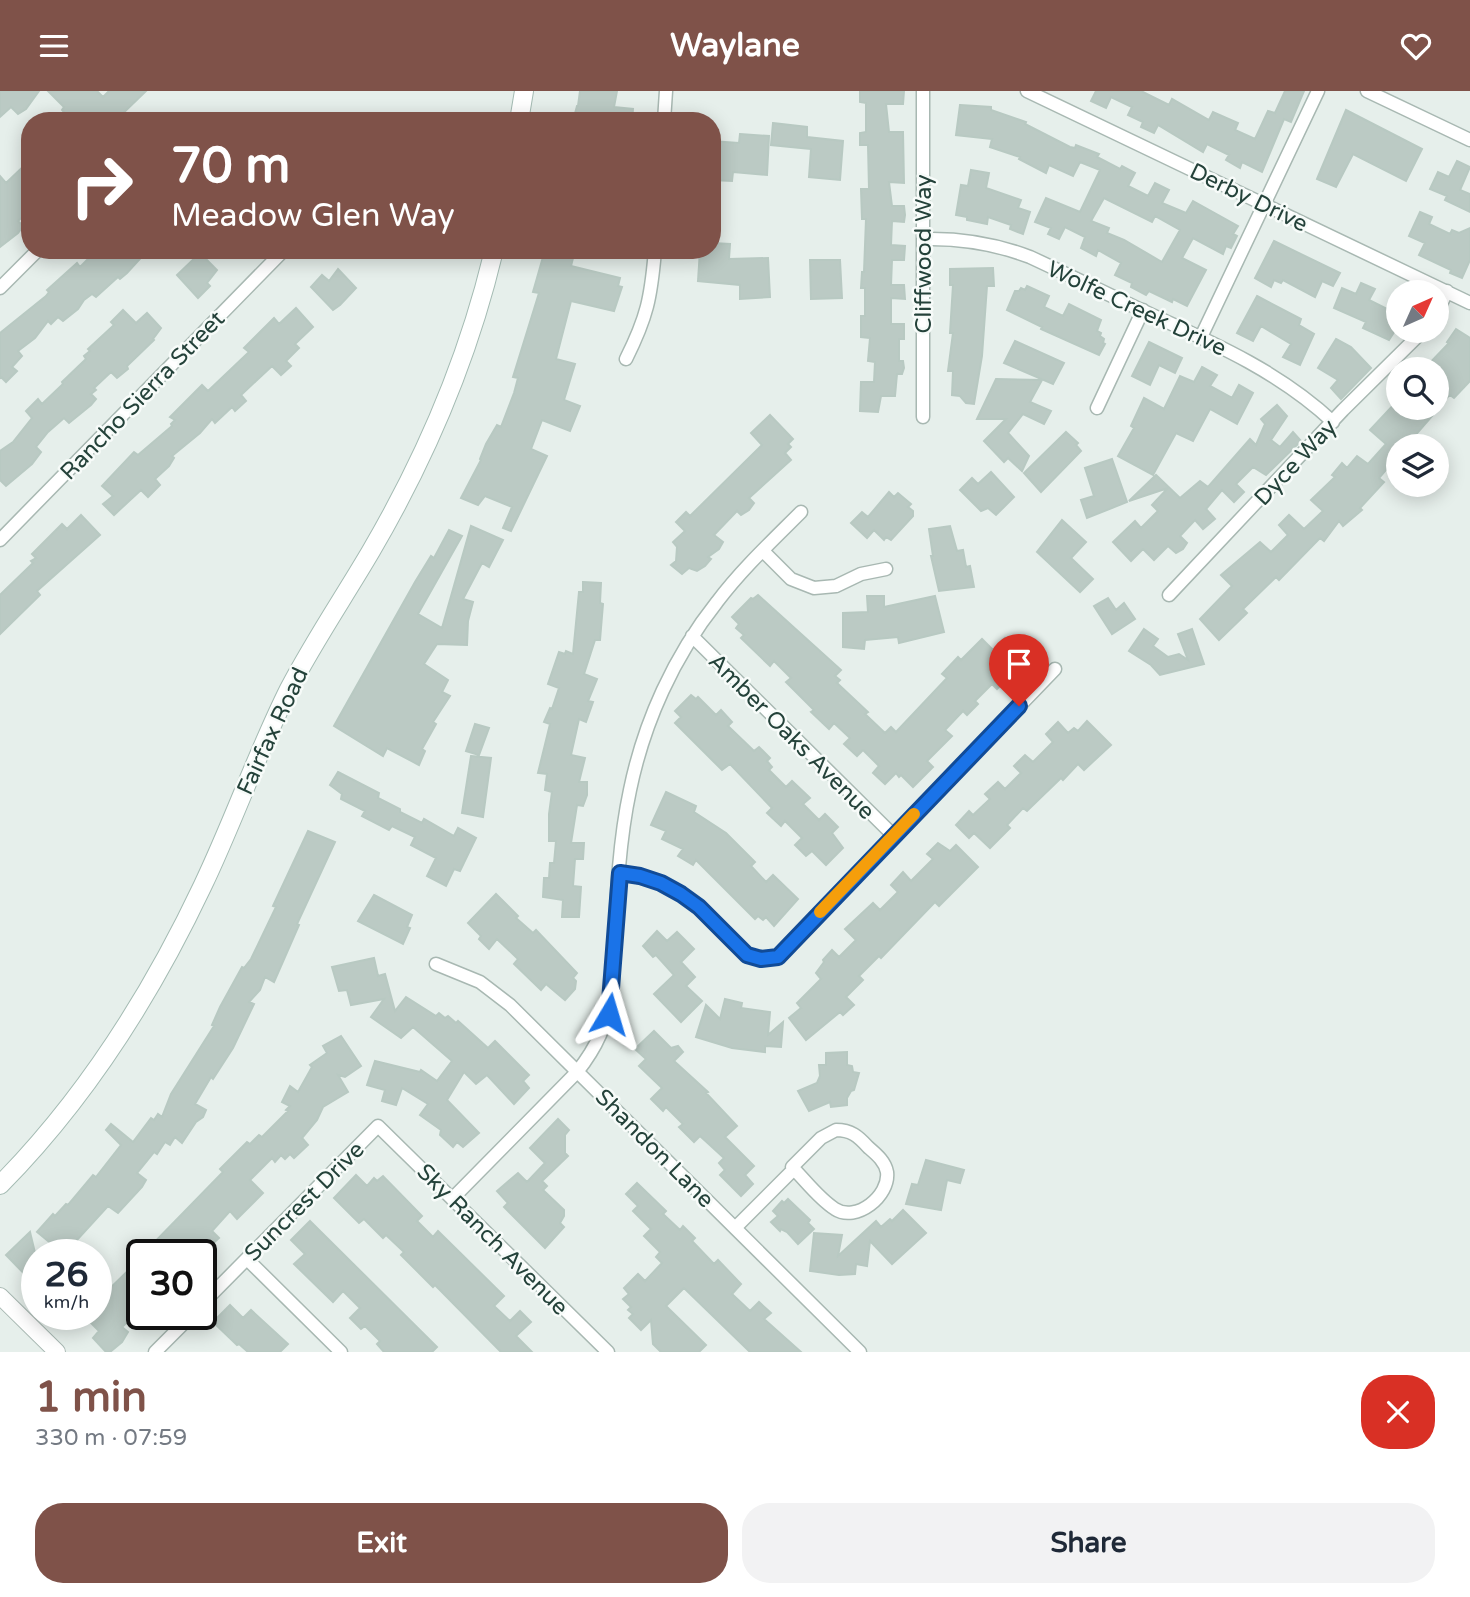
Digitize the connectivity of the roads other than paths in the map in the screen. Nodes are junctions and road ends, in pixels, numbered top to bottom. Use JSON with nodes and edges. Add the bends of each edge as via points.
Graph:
{"nodes":[{"id":1,"x":524,"y":91,"type":"edge"},
{"id":2,"x":666,"y":91,"type":"edge"},
{"id":3,"x":923,"y":91,"type":"edge"},
{"id":4,"x":1027,"y":91,"type":"edge"},
{"id":5,"x":1318,"y":91,"type":"edge"},
{"id":6,"x":1367,"y":91,"type":"edge"},
{"id":7,"x":520,"y":112,"type":"edge"},
{"id":8,"x":665,"y":112,"type":"edge"},
{"id":9,"x":1470,"y":140,"type":"edge"},
{"id":10,"x":1264,"y":204,"type":"junction"},
{"id":11,"x":924,"y":239,"type":"junction"},
{"id":12,"x":29,"y":259,"type":"edge"},
{"id":13,"x":275,"y":259,"type":"edge"},
{"id":14,"x":492,"y":259,"type":"edge"},
{"id":15,"x":654,"y":259,"type":"edge"},
{"id":16,"x":1424,"y":280,"type":"edge"},
{"id":17,"x":0,"y":288,"type":"edge"},
{"id":18,"x":1449,"y":292,"type":"edge"},
{"id":19,"x":1470,"y":303,"type":"edge"},
{"id":20,"x":1143,"y":310,"type":"junction"},
{"id":21,"x":1201,"y":337,"type":"junction"},
{"id":22,"x":1411,"y":343,"type":"edge"},
{"id":23,"x":626,"y":359,"type":"dead end"},
{"id":24,"x":1097,"y":408,"type":"dead end"},
{"id":25,"x":923,"y":417,"type":"dead end"},
{"id":26,"x":1333,"y":422,"type":"junction"},
{"id":27,"x":801,"y":512,"type":"dead end"},
{"id":28,"x":0,"y":540,"type":"edge"},
{"id":29,"x":763,"y":551,"type":"junction"},
{"id":30,"x":886,"y":569,"type":"dead end"},
{"id":31,"x":1169,"y":595,"type":"dead end"},
{"id":32,"x":692,"y":636,"type":"junction"},
{"id":33,"x":1055,"y":669,"type":"dead end"},
{"id":34,"x":893,"y":835,"type":"junction"},
{"id":35,"x":620,"y":873,"type":"junction"},
{"id":36,"x":436,"y":964,"type":"dead end"},
{"id":37,"x":577,"y":1072,"type":"junction"},
{"id":38,"x":378,"y":1126,"type":"joint"},
{"id":39,"x":794,"y":1169,"type":"junction"},
{"id":40,"x":0,"y":1185,"type":"edge"},
{"id":41,"x":452,"y":1199,"type":"junction"},
{"id":42,"x":735,"y":1228,"type":"junction"},
{"id":43,"x":247,"y":1259,"type":"junction"},
{"id":44,"x":217,"y":1289,"type":"edge"},
{"id":45,"x":0,"y":1296,"type":"edge"},
{"id":46,"x":177,"y":1330,"type":"edge"},
{"id":47,"x":57,"y":1352,"type":"edge"},
{"id":48,"x":155,"y":1352,"type":"edge"},
{"id":49,"x":341,"y":1352,"type":"edge"},
{"id":50,"x":608,"y":1352,"type":"edge"},
{"id":51,"x":860,"y":1352,"type":"edge"}],
"edges":[{"from":1,"to":7,"type":"main road"},
{"from":2,"to":8,"type":"street"},
{"from":3,"to":11,"type":"street","name":"Cliffwood Way"},
{"from":4,"to":10,"type":"street","name":"Derby Drive"},
{"from":5,"to":10,"type":"street"},
{"from":6,"to":9,"type":"street"},
{"from":10,"to":16,"type":"street","name":"Derby Drive"},
{"from":10,"to":21,"type":"street"},
{"from":11,"to":20,"type":"street","name":"Wolfe Creek Drive","via":[[1007,249]]},
{"from":11,"to":25,"type":"street","name":"Cliffwood Way"},
{"from":12,"to":17,"type":"street"},
{"from":13,"to":28,"type":"street","name":"Rancho Sierra Street"},
{"from":14,"to":40,"type":"main road","name":"Fairfax Road","via":[[474,323],[431,435],[382,531],[276,715],[180,929],[86,1081]]},
{"from":15,"to":23,"type":"street","via":[[648,311]]},
{"from":18,"to":19,"type":"street","name":"Derby Drive"},
{"from":20,"to":21,"type":"street","name":"Wolfe Creek Drive"},
{"from":20,"to":24,"type":"street"},
{"from":21,"to":26,"type":"street","name":"Wolfe Creek Drive","via":[[1277,377]]},
{"from":22,"to":26,"type":"street","name":"Dyce Way"},
{"from":26,"to":31,"type":"street","name":"Dyce Way"},
{"from":27,"to":29,"type":"street"},
{"from":29,"to":30,"type":"street","via":[[792,579],[814,588],[836,586]]},
{"from":29,"to":32,"type":"street"},
{"from":32,"to":34,"type":"street","name":"Amber Oaks Avenue"},
{"from":32,"to":35,"type":"street","via":[[670,674],[640,751],[630,789]]},
{"from":33,"to":34,"type":"street"},
{"from":34,"to":35,"type":"street","via":[[778,957],[747,955],[681,894],[661,883]]},
{"from":35,"to":37,"type":"street","via":[[609,1014],[602,1035]]},
{"from":36,"to":37,"type":"street","name":"Shandon Lane","via":[[470,977],[498,995]]},
{"from":37,"to":41,"type":"street"},
{"from":37,"to":42,"type":"street","name":"Shandon Lane"},
{"from":38,"to":41,"type":"street","name":"Sky Ranch Avenue"},
{"from":38,"to":43,"type":"street","name":"Suncrest Drive"},
{"from":39,"to":39,"type":"street","via":[[828,1133],[846,1130],[879,1157],[887,1181],[869,1205],[844,1213]]},
{"from":39,"to":42,"type":"street"},
{"from":41,"to":50,"type":"street","name":"Sky Ranch Avenue"},
{"from":42,"to":51,"type":"street","name":"Shandon Lane"},
{"from":43,"to":44,"type":"street","name":"Suncrest Drive"},
{"from":43,"to":49,"type":"street"},
{"from":45,"to":47,"type":"street"},
{"from":46,"to":48,"type":"street"}]}
